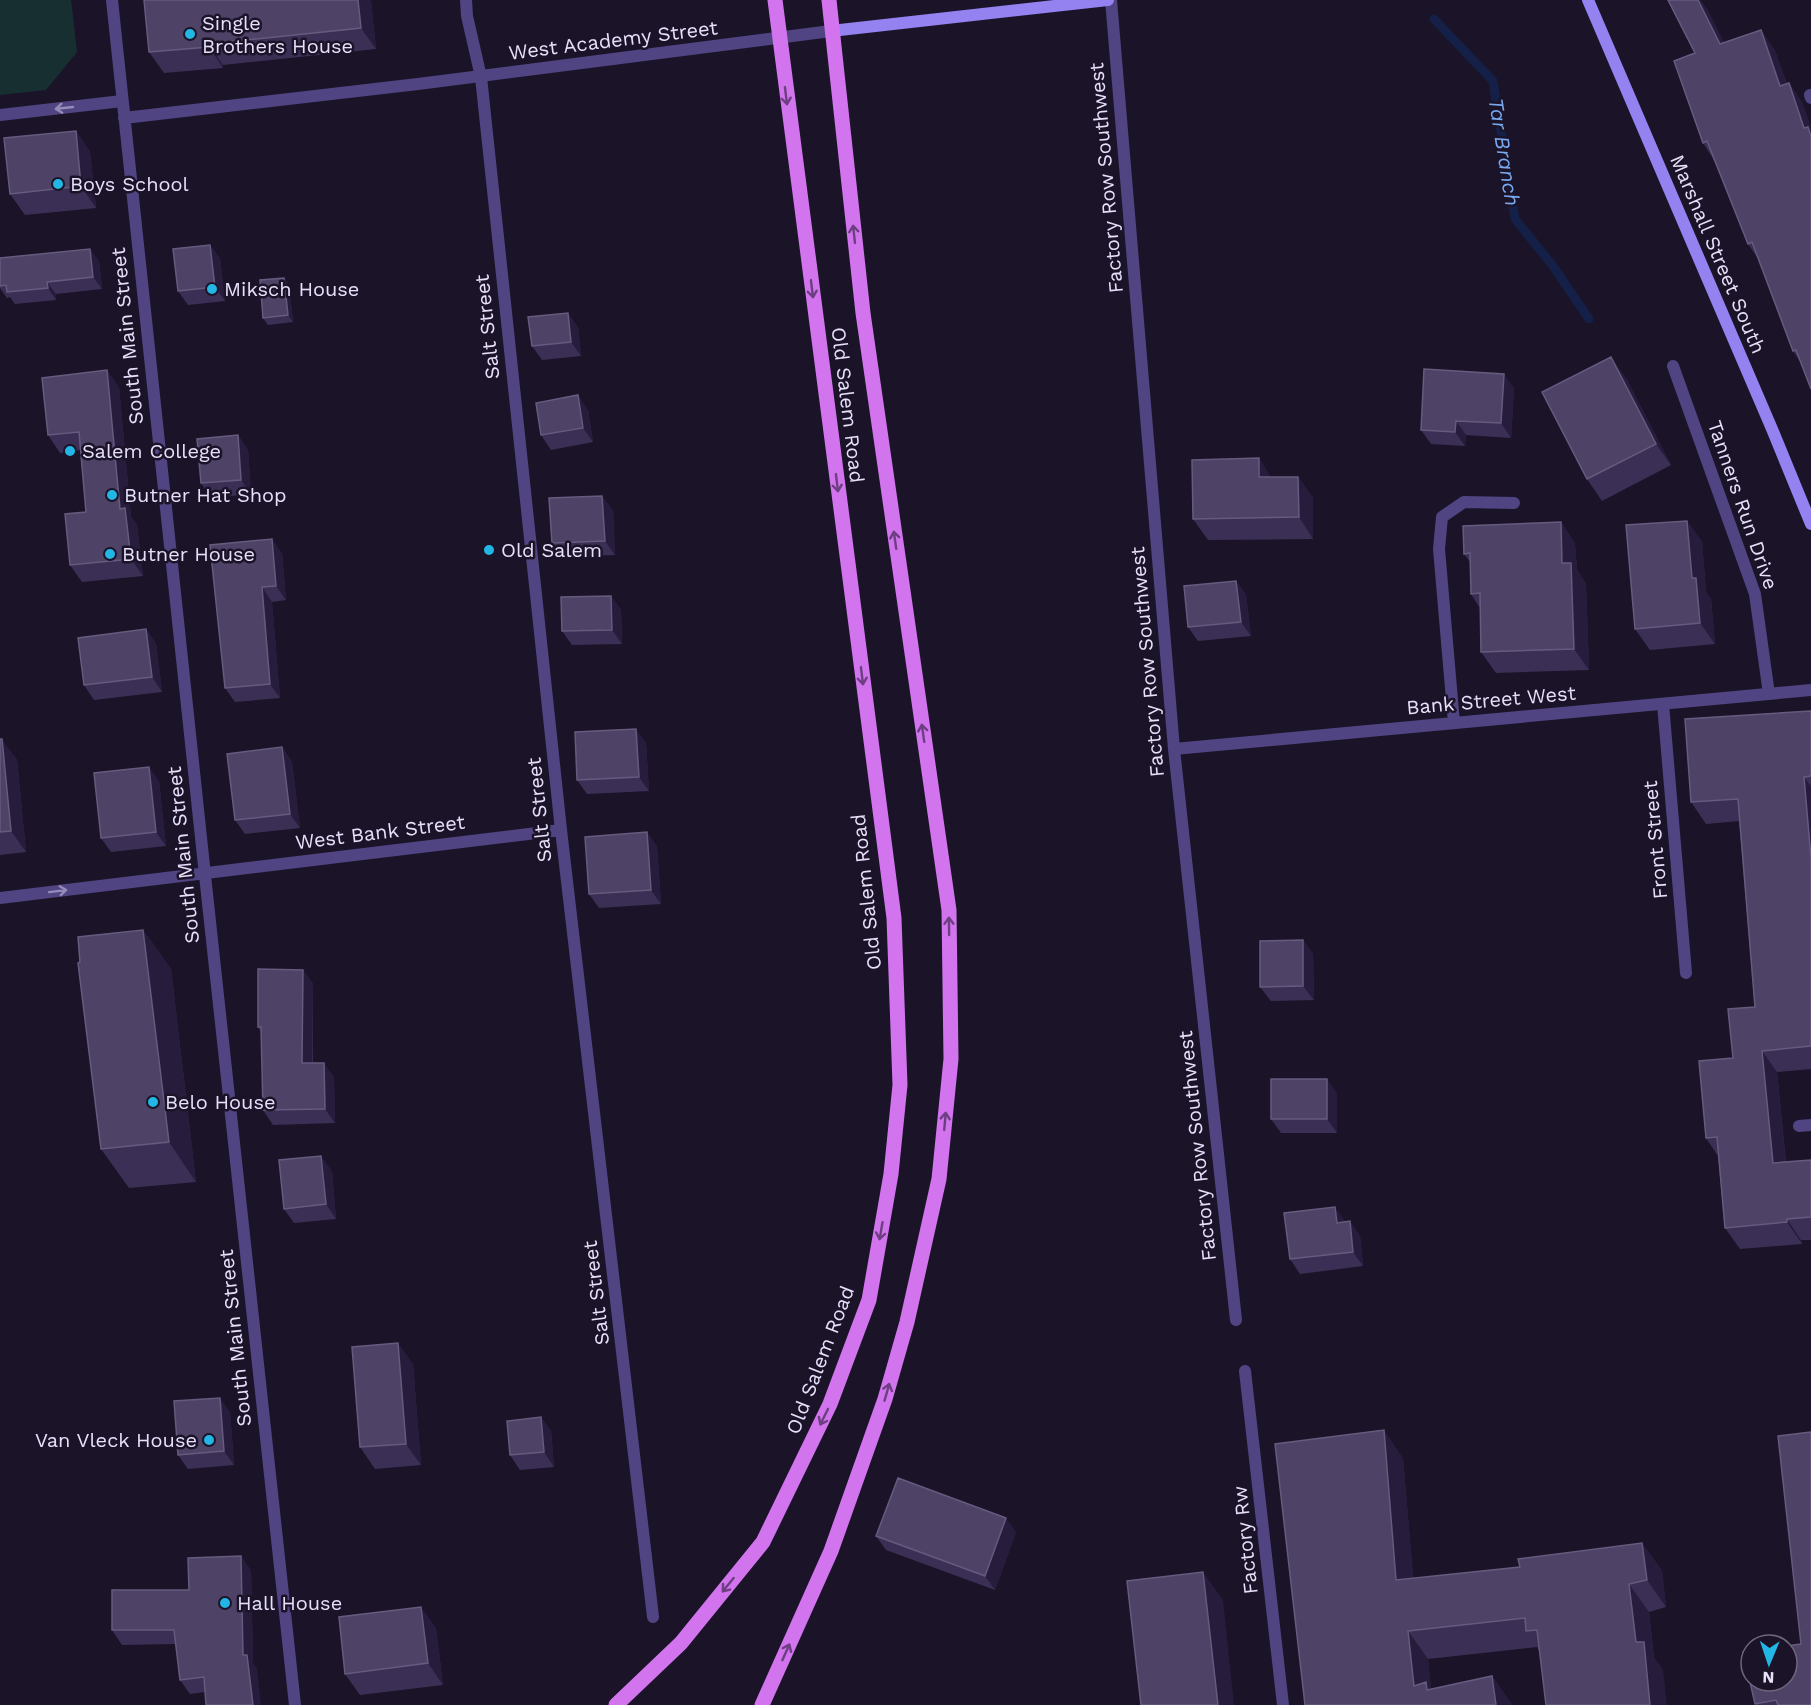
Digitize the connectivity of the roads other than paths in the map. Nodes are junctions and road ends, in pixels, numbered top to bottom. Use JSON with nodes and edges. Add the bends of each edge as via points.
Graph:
{"nodes":[{"id":1,"x":112,"y":0,"type":"edge"},
{"id":2,"x":466,"y":0,"type":"edge"},
{"id":3,"x":774,"y":0,"type":"edge"},
{"id":4,"x":829,"y":0,"type":"edge"},
{"id":5,"x":1109,"y":0,"type":"edge"},
{"id":6,"x":1588,"y":0,"type":"edge"},
{"id":7,"x":831,"y":31,"type":"junction"},
{"id":8,"x":779,"y":38,"type":"junction"},
{"id":9,"x":481,"y":77,"type":"junction"},
{"id":10,"x":122,"y":101,"type":"junction"},
{"id":11,"x":0,"y":115,"type":"edge"},
{"id":12,"x":124,"y":118,"type":"junction"},
{"id":13,"x":1673,"y":366,"type":"dead end"},
{"id":14,"x":1514,"y":503,"type":"dead end"},
{"id":15,"x":1811,"y":524,"type":"edge"},
{"id":16,"x":1811,"y":690,"type":"edge"},
{"id":17,"x":1770,"y":694,"type":"junction"},
{"id":18,"x":1663,"y":704,"type":"junction"},
{"id":19,"x":1454,"y":723,"type":"junction"},
{"id":20,"x":1174,"y":749,"type":"junction"},
{"id":21,"x":561,"y":830,"type":"junction"},
{"id":22,"x":204,"y":873,"type":"junction"},
{"id":23,"x":0,"y":898,"type":"edge"},
{"id":24,"x":1686,"y":973,"type":"dead end"},
{"id":25,"x":1236,"y":1320,"type":"dead end"},
{"id":26,"x":1245,"y":1371,"type":"dead end"},
{"id":27,"x":653,"y":1617,"type":"dead end"},
{"id":28,"x":295,"y":1705,"type":"edge"},
{"id":29,"x":616,"y":1705,"type":"edge"},
{"id":30,"x":762,"y":1705,"type":"edge"},
{"id":31,"x":1283,"y":1705,"type":"edge"}],
"edges":[{"from":1,"to":10,"type":"street","name":"South Main Street"},
{"from":2,"to":9,"type":"street","name":"Salt Street"},
{"from":3,"to":8,"type":"main road","name":"Old Salem Road"},
{"from":4,"to":7,"type":"main road","name":"Old Salem Road"},
{"from":5,"to":7,"type":"main road","name":"West Academy Street"},
{"from":5,"to":20,"type":"street","name":"Factory Row Southwest"},
{"from":6,"to":15,"type":"main road","name":"Marshall Street South"},
{"from":7,"to":8,"type":"street","name":"West Academy Street"},
{"from":30,"to":7,"type":"main road","name":"Old Salem Road","one_way":true,"via":[[831,1551],[885,1399],[907,1322],[939,1179],[951,1059],[949,910],[863,313]]},
{"from":8,"to":9,"type":"street","name":"West Academy Street"},
{"from":8,"to":29,"type":"main road","name":"Old Salem Road","one_way":true,"via":[[894,918],[900,1086],[891,1174],[869,1300],[830,1404],[764,1542],[681,1643]]},
{"from":9,"to":12,"type":"street","name":"West Academy Street"},
{"from":9,"to":21,"type":"street","name":"Salt Street"},
{"from":10,"to":11,"type":"street","one_way":true},
{"from":10,"to":12,"type":"street","name":"South Main Street"},
{"from":12,"to":22,"type":"street","name":"South Main Street"},
{"from":13,"to":17,"type":"street","name":"Tanners Run Drive","via":[[1755,594]]},
{"from":14,"to":19,"type":"street","via":[[1464,502],[1442,517],[1439,549]]},
{"from":16,"to":17,"type":"street","name":"Bank Street West"},
{"from":17,"to":18,"type":"street","name":"Bank Street West"},
{"from":18,"to":19,"type":"street","name":"Bank Street West"},
{"from":18,"to":24,"type":"street","name":"Front Street"},
{"from":19,"to":20,"type":"street","name":"Bank Street West"},
{"from":20,"to":25,"type":"street","name":"Factory Row Southwest"},
{"from":21,"to":22,"type":"street","name":"West Bank Street"},
{"from":21,"to":27,"type":"street","name":"Salt Street"},
{"from":23,"to":22,"type":"street","name":"West Bank Street","one_way":true},
{"from":22,"to":28,"type":"street","name":"South Main Street"},
{"from":26,"to":31,"type":"street","name":"Factory Rw"}]}
